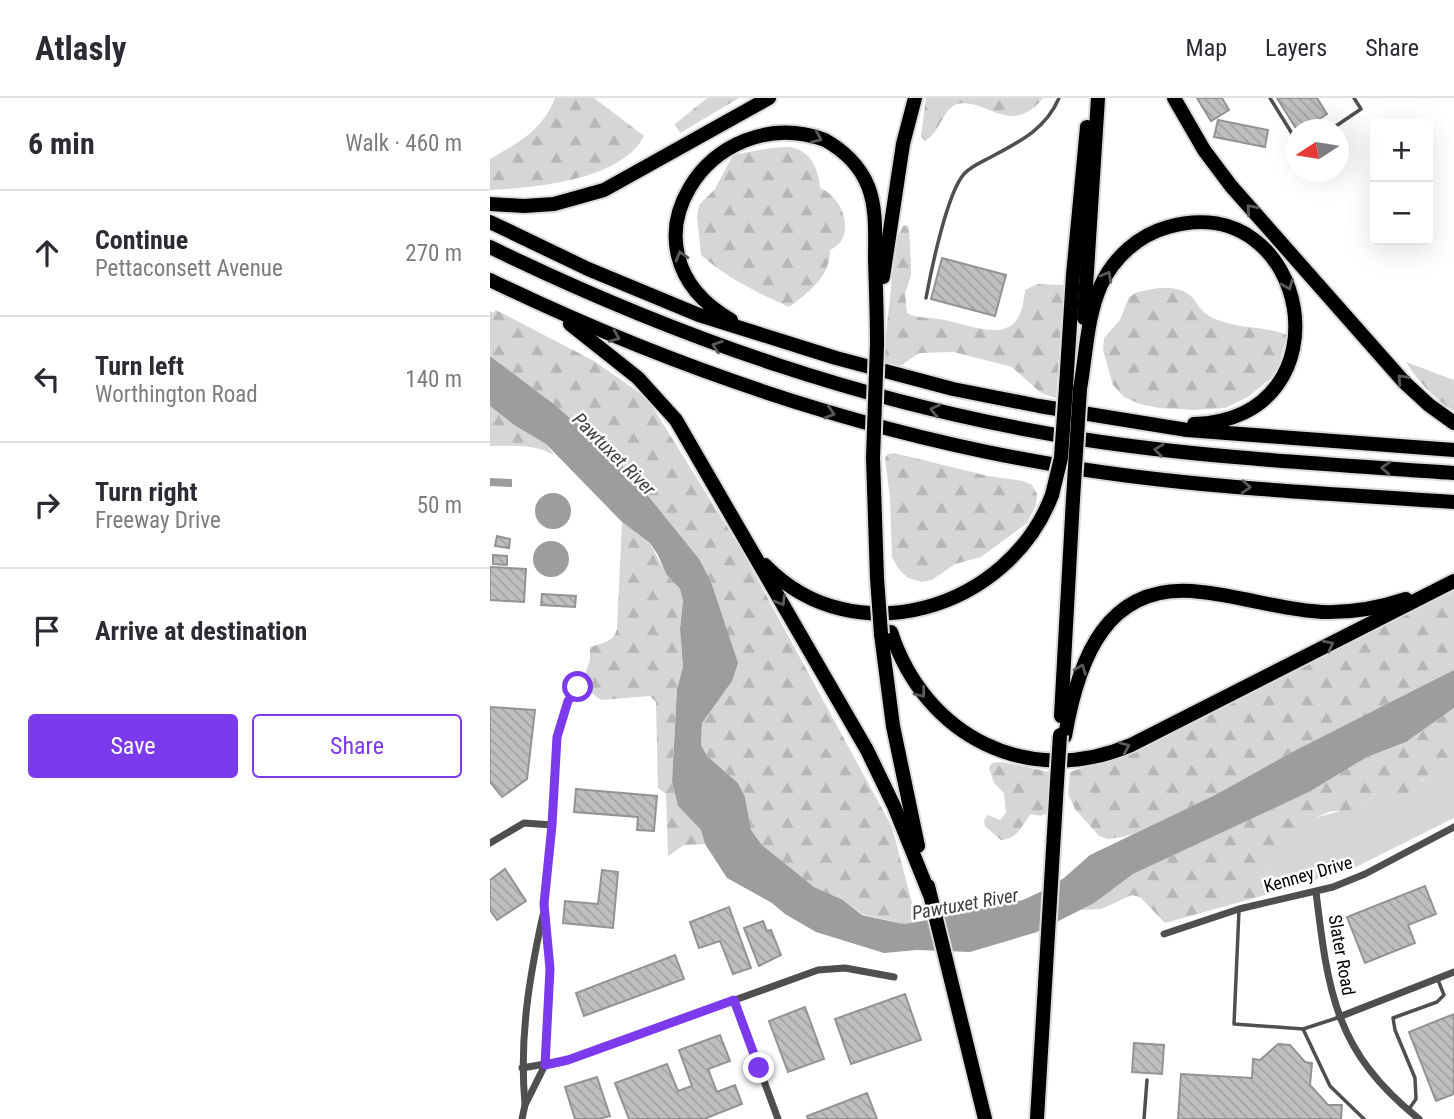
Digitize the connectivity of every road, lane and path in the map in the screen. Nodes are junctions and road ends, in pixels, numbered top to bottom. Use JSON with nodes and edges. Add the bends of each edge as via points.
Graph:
{"nodes":[{"id":1,"x":769,"y":98,"type":"edge"},
{"id":2,"x":915,"y":98,"type":"edge"},
{"id":3,"x":1059,"y":98,"type":"edge"},
{"id":4,"x":1091,"y":98,"type":"edge"},
{"id":5,"x":1098,"y":98,"type":"edge"},
{"id":6,"x":1174,"y":98,"type":"edge"},
{"id":7,"x":1270,"y":98,"type":"edge"},
{"id":8,"x":1354,"y":98,"type":"edge"},
{"id":9,"x":1346,"y":119,"type":"edge"},
{"id":10,"x":1286,"y":123,"type":"edge"},
{"id":11,"x":490,"y":204,"type":"edge"},
{"id":12,"x":490,"y":222,"type":"edge"},
{"id":13,"x":490,"y":247,"type":"edge"},
{"id":14,"x":490,"y":280,"type":"edge"},
{"id":15,"x":926,"y":298,"type":"dead end"},
{"id":16,"x":552,"y":310,"type":"junction"},
{"id":17,"x":761,"y":334,"type":"junction"},
{"id":18,"x":877,"y":345,"type":"junction"},
{"id":19,"x":1073,"y":388,"type":"junction"},
{"id":20,"x":1124,"y":420,"type":"junction"},
{"id":21,"x":1454,"y":423,"type":"edge"},
{"id":22,"x":1454,"y":450,"type":"edge"},
{"id":23,"x":1454,"y":473,"type":"edge"},
{"id":24,"x":1454,"y":502,"type":"edge"},
{"id":25,"x":747,"y":542,"type":"junction"},
{"id":26,"x":1454,"y":580,"type":"edge"},
{"id":27,"x":886,"y":633,"type":"junction"},
{"id":28,"x":578,"y":687,"type":"dead end"},
{"id":29,"x":1062,"y":735,"type":"junction"},
{"id":30,"x":552,"y":825,"type":"junction"},
{"id":31,"x":1454,"y":827,"type":"edge"},
{"id":32,"x":490,"y":843,"type":"edge"},
{"id":33,"x":1316,"y":892,"type":"junction"},
{"id":34,"x":929,"y":893,"type":"junction"},
{"id":35,"x":544,"y":906,"type":"junction"},
{"id":36,"x":1240,"y":909,"type":"junction"},
{"id":37,"x":1164,"y":934,"type":"dead end"},
{"id":38,"x":1454,"y":972,"type":"edge"},
{"id":39,"x":894,"y":977,"type":"dead end"},
{"id":40,"x":1438,"y":978,"type":"junction"},
{"id":41,"x":734,"y":1000,"type":"junction"},
{"id":42,"x":1339,"y":1017,"type":"junction"},
{"id":43,"x":1303,"y":1029,"type":"junction"},
{"id":44,"x":545,"y":1065,"type":"junction"},
{"id":45,"x":522,"y":1068,"type":"junction"},
{"id":46,"x":1147,"y":1080,"type":"dead end"},
{"id":47,"x":525,"y":1105,"type":"junction"},
{"id":48,"x":1407,"y":1110,"type":"junction"},
{"id":49,"x":522,"y":1119,"type":"edge"},
{"id":50,"x":778,"y":1119,"type":"edge"},
{"id":51,"x":985,"y":1119,"type":"edge"},
{"id":52,"x":1040,"y":1119,"type":"edge"},
{"id":53,"x":1143,"y":1119,"type":"edge"},
{"id":54,"x":1364,"y":1119,"type":"edge"},
{"id":55,"x":1419,"y":1119,"type":"edge"}],
"edges":[{"from":1,"to":11,"type":"highway","via":[[596,194],[538,206]]},
{"from":2,"to":18,"type":"highway","via":[[902,144]]},
{"from":3,"to":15,"type":"lane","via":[[1033,132],[972,167],[959,182]]},
{"from":4,"to":19,"type":"highway","via":[[1074,262]]},
{"from":5,"to":19,"type":"highway"},
{"from":21,"to":6,"type":"highway","one_way":true,"via":[[1404,382],[1231,186],[1203,150]]},
{"from":7,"to":10,"type":"lane"},
{"from":8,"to":9,"type":"lane","via":[[1361,109]]},
{"from":12,"to":17,"type":"highway","via":[[631,288]]},
{"from":23,"to":13,"type":"highway","one_way":true,"via":[[1170,451],[946,413],[715,345],[586,293]]},
{"from":14,"to":16,"type":"highway"},
{"from":16,"to":24,"type":"highway","one_way":true,"via":[[650,352],[781,398],[973,449],[1079,469],[1192,483]]},
{"from":16,"to":25,"type":"highway","via":[[630,371],[666,406]]},
{"from":17,"to":18,"type":"highway","one_way":true,"via":[[720,313],[696,290],[680,256],[677,216],[687,183],[709,155],[747,133],[781,129],[829,143],[853,162],[865,179],[874,217]]},
{"from":17,"to":20,"type":"highway","via":[[942,386]]},
{"from":18,"to":27,"type":"highway","bridge":true,"via":[[873,458],[877,578]]},
{"from":19,"to":20,"type":"highway","one_way":true,"via":[[1099,292],[1110,270],[1131,247],[1163,229],[1195,223],[1230,229],[1262,247],[1287,280],[1297,320],[1290,359],[1272,391],[1246,411],[1212,422]]},
{"from":19,"to":25,"type":"highway","bridge":true,"via":[[1061,458],[1042,519],[999,570],[957,597],[907,612],[845,610],[780,579]]},
{"from":19,"to":29,"type":"highway","bridge":true,"via":[[1073,499]]},
{"from":20,"to":22,"type":"highway","via":[[1204,432]]},
{"from":25,"to":34,"type":"highway","one_way":true,"via":[[876,769]]},
{"from":27,"to":26,"type":"highway","one_way":true,"via":[[915,684],[955,727],[1013,755],[1078,759],[1131,745]]},
{"from":29,"to":26,"type":"highway","one_way":true,"via":[[1075,685],[1093,644],[1112,619],[1145,598],[1199,591],[1300,610],[1343,612],[1402,600]]},
{"from":27,"to":34,"type":"highway","via":[[898,755]]},
{"from":28,"to":30,"type":"street","via":[[568,701],[557,737]]},
{"from":29,"to":52,"type":"highway","bridge":true},
{"from":30,"to":32,"type":"street","via":[[524,823]]},
{"from":30,"to":35,"type":"street"},
{"from":31,"to":33,"type":"street","name":"Kenney Drive","via":[[1365,874]]},
{"from":33,"to":36,"type":"street","name":"Kenney Drive"},
{"from":33,"to":42,"type":"street","name":"Slater Road","via":[[1327,978]]},
{"from":34,"to":51,"type":"highway"},
{"from":35,"to":44,"type":"street","via":[[550,969]]},
{"from":35,"to":45,"type":"street","via":[[528,980]]},
{"from":36,"to":37,"type":"street","name":"Kenney Drive"},
{"from":36,"to":43,"type":"lane","via":[[1234,1024]]},
{"from":38,"to":40,"type":"street"},
{"from":39,"to":41,"type":"street","via":[[827,969]]},
{"from":40,"to":42,"type":"street"},
{"from":40,"to":48,"type":"lane","via":[[1444,995],[1437,1002],[1393,1018],[1415,1078],[1416,1099]]},
{"from":41,"to":44,"type":"street"},
{"from":41,"to":50,"type":"street"},
{"from":42,"to":43,"type":"lane"},
{"from":42,"to":48,"type":"street","name":"Slater Road","via":[[1380,1085]]},
{"from":43,"to":54,"type":"lane","via":[[1330,1086]]},
{"from":44,"to":45,"type":"street"},
{"from":44,"to":47,"type":"street"},
{"from":45,"to":47,"type":"street"},
{"from":46,"to":53,"type":"lane"},
{"from":47,"to":49,"type":"street"},
{"from":48,"to":55,"type":"street","name":"Slater Road"}]}
